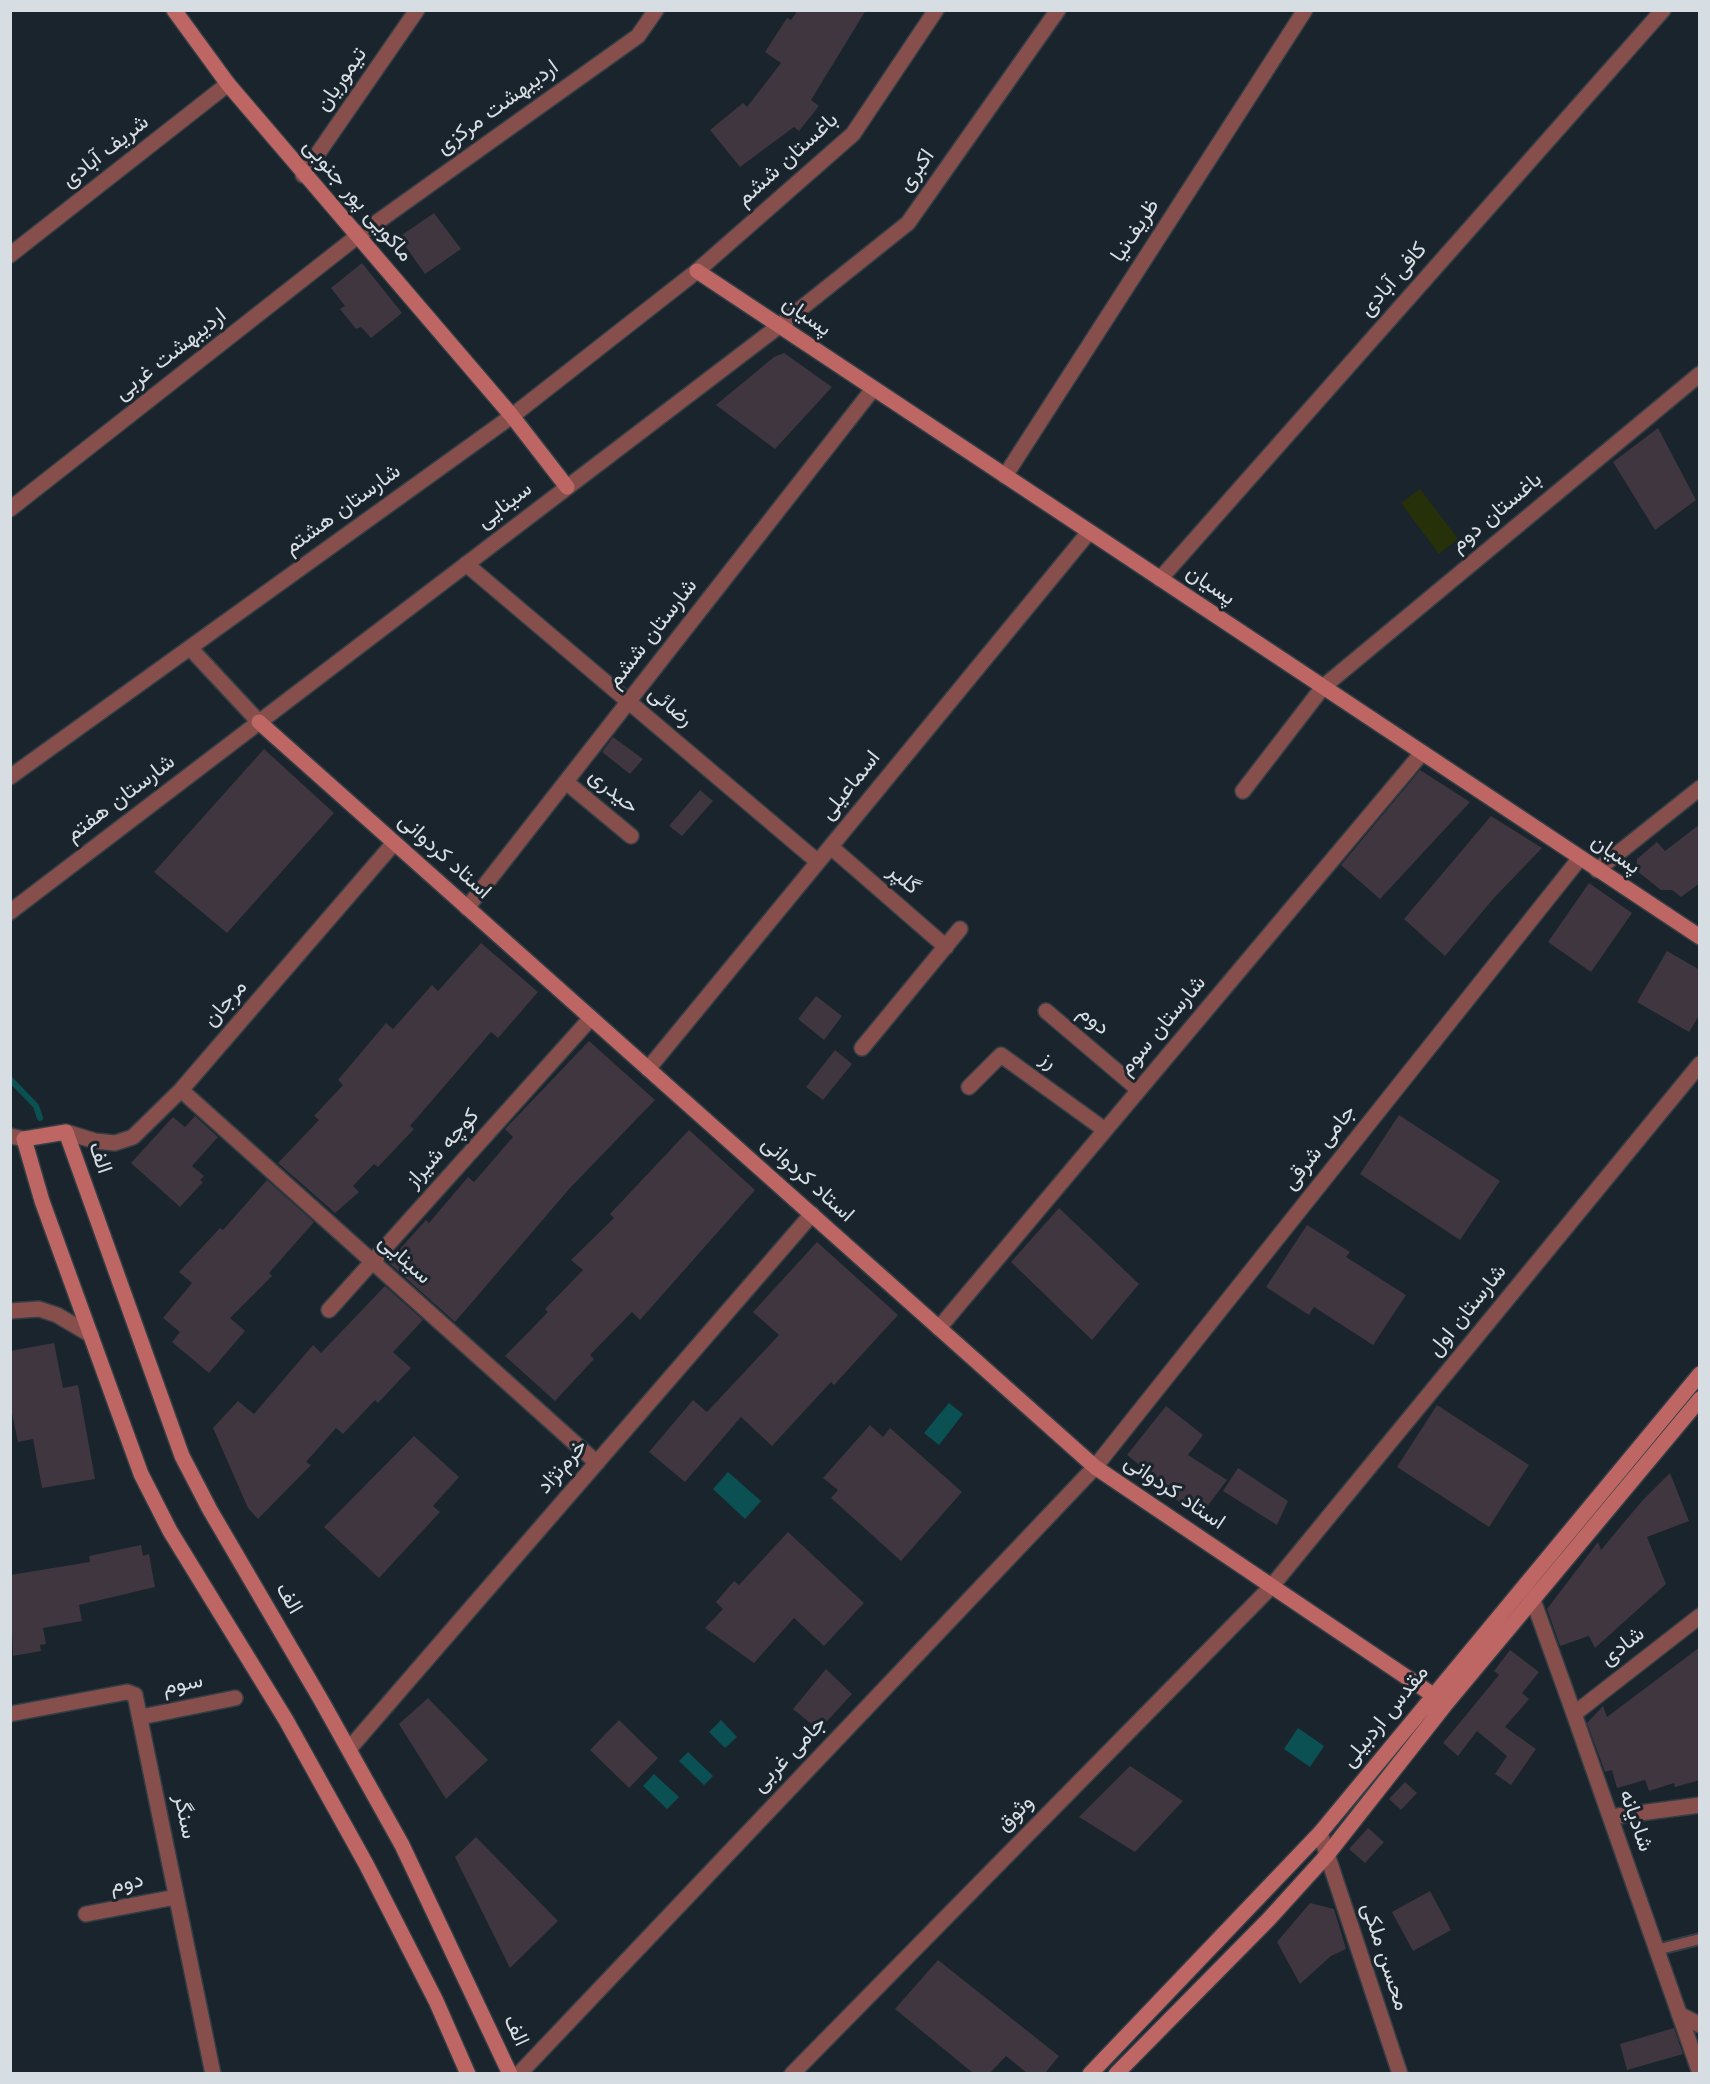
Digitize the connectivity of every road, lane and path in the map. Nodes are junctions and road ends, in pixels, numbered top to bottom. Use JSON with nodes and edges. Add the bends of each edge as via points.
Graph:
{"nodes":[{"id":1,"x":174,"y":10,"type":"edge"},
{"id":2,"x":417,"y":10,"type":"edge"},
{"id":3,"x":656,"y":10,"type":"edge"},
{"id":4,"x":936,"y":10,"type":"edge"},
{"id":5,"x":1058,"y":10,"type":"edge"},
{"id":6,"x":1305,"y":10,"type":"edge"},
{"id":7,"x":1656,"y":13,"type":"edge"},
{"id":8,"x":228,"y":84,"type":"junction"},
{"id":9,"x":303,"y":175,"type":"junction"},
{"id":10,"x":359,"y":235,"type":"junction"},
{"id":11,"x":10,"y":255,"type":"edge"},
{"id":12,"x":697,"y":271,"type":"junction"},
{"id":13,"x":779,"y":326,"type":"junction"},
{"id":14,"x":1700,"y":374,"type":"edge"},
{"id":15,"x":873,"y":389,"type":"junction"},
{"id":16,"x":512,"y":416,"type":"junction"},
{"id":17,"x":1005,"y":476,"type":"junction"},
{"id":18,"x":567,"y":487,"type":"junction"},
{"id":19,"x":10,"y":509,"type":"edge"},
{"id":20,"x":1089,"y":532,"type":"junction"},
{"id":21,"x":466,"y":564,"type":"junction"},
{"id":22,"x":1160,"y":579,"type":"junction"},
{"id":23,"x":191,"y":649,"type":"junction"},
{"id":24,"x":1323,"y":687,"type":"junction"},
{"id":25,"x":629,"y":702,"type":"junction"},
{"id":26,"x":259,"y":722,"type":"junction"},
{"id":27,"x":1422,"y":753,"type":"junction"},
{"id":28,"x":10,"y":777,"type":"edge"},
{"id":29,"x":566,"y":782,"type":"junction"},
{"id":30,"x":1700,"y":788,"type":"edge"},
{"id":31,"x":1243,"y":790,"type":"dead end"},
{"id":32,"x":631,"y":836,"type":"dead end"},
{"id":33,"x":394,"y":843,"type":"junction"},
{"id":34,"x":831,"y":846,"type":"junction"},
{"id":35,"x":1580,"y":858,"type":"junction"},
{"id":36,"x":818,"y":862,"type":"junction"},
{"id":37,"x":1597,"y":870,"type":"junction"},
{"id":38,"x":467,"y":908,"type":"junction"},
{"id":39,"x":10,"y":912,"type":"edge"},
{"id":40,"x":960,"y":929,"type":"dead end"},
{"id":41,"x":1700,"y":937,"type":"edge"},
{"id":42,"x":946,"y":948,"type":"junction"},
{"id":43,"x":1046,"y":1011,"type":"dead end"},
{"id":44,"x":591,"y":1018,"type":"junction"},
{"id":45,"x":862,"y":1048,"type":"dead end"},
{"id":46,"x":1700,"y":1064,"type":"edge"},
{"id":47,"x":648,"y":1069,"type":"junction"},
{"id":48,"x":969,"y":1087,"type":"dead end"},
{"id":49,"x":1139,"y":1089,"type":"junction"},
{"id":50,"x":181,"y":1090,"type":"junction"},
{"id":51,"x":1105,"y":1130,"type":"junction"},
{"id":52,"x":66,"y":1132,"type":"junction"},
{"id":53,"x":17,"y":1138,"type":"edge"},
{"id":54,"x":812,"y":1214,"type":"junction"},
{"id":55,"x":372,"y":1262,"type":"junction"},
{"id":56,"x":329,"y":1310,"type":"dead end"},
{"id":57,"x":10,"y":1311,"type":"edge"},
{"id":58,"x":939,"y":1328,"type":"junction"},
{"id":59,"x":91,"y":1335,"type":"junction"},
{"id":60,"x":1700,"y":1374,"type":"edge"},
{"id":61,"x":1700,"y":1399,"type":"edge"},
{"id":62,"x":597,"y":1463,"type":"junction"},
{"id":63,"x":1095,"y":1467,"type":"junction"},
{"id":64,"x":1271,"y":1587,"type":"junction"},
{"id":65,"x":1523,"y":1587,"type":"junction"},
{"id":66,"x":1533,"y":1600,"type":"junction"},
{"id":67,"x":1700,"y":1616,"type":"edge"},
{"id":68,"x":235,"y":1698,"type":"dead end"},
{"id":69,"x":1439,"y":1700,"type":"junction"},
{"id":70,"x":10,"y":1714,"type":"edge"},
{"id":71,"x":1574,"y":1714,"type":"junction"},
{"id":72,"x":141,"y":1716,"type":"junction"},
{"id":73,"x":349,"y":1749,"type":"junction"},
{"id":74,"x":1700,"y":1805,"type":"edge"},
{"id":75,"x":1610,"y":1817,"type":"junction"},
{"id":76,"x":1320,"y":1833,"type":"junction"},
{"id":77,"x":1327,"y":1855,"type":"junction"},
{"id":78,"x":176,"y":1897,"type":"junction"},
{"id":79,"x":86,"y":1914,"type":"dead end"},
{"id":80,"x":1700,"y":1939,"type":"edge"},
{"id":81,"x":1656,"y":1950,"type":"junction"},
{"id":82,"x":1679,"y":2014,"type":"junction"},
{"id":83,"x":1700,"y":2025,"type":"edge"},
{"id":84,"x":213,"y":2073,"type":"edge"},
{"id":85,"x":468,"y":2073,"type":"edge"},
{"id":86,"x":510,"y":2073,"type":"edge"},
{"id":87,"x":519,"y":2073,"type":"edge"},
{"id":88,"x":792,"y":2073,"type":"edge"},
{"id":89,"x":1090,"y":2073,"type":"edge"},
{"id":90,"x":1116,"y":2073,"type":"edge"},
{"id":91,"x":1400,"y":2073,"type":"edge"},
{"id":92,"x":1700,"y":2073,"type":"edge"}],
"edges":[{"from":1,"to":8,"type":"main road","name":"ماکویی‌ پور جنوبی"},
{"from":2,"to":9,"type":"street","name":"تیموریان"},
{"from":3,"to":10,"type":"street","name":"اردیبهشت مرکزی","via":[[638,36]]},
{"from":4,"to":12,"type":"street","name":"باغستان ششم","via":[[852,134]]},
{"from":5,"to":13,"type":"street","name":"اکبری","via":[[908,223]]},
{"from":6,"to":17,"type":"street","name":"ظریف‌نیا"},
{"from":7,"to":22,"type":"street","name":"کافی آبادی"},
{"from":8,"to":9,"type":"main road","name":"ماکویی‌ پور جنوبی"},
{"from":8,"to":11,"type":"street","name":"شریف آبادی"},
{"from":9,"to":10,"type":"main road","name":"ماکویی‌ پور جنوبی"},
{"from":10,"to":16,"type":"main road","name":"ماکویی‌ پور جنوبی"},
{"from":10,"to":19,"type":"street","name":"اردیبهشت غربی"},
{"from":12,"to":13,"type":"main road","name":"پسیان"},
{"from":12,"to":16,"type":"street","name":"شارستان هشتم"},
{"from":13,"to":15,"type":"main road","name":"پسیان"},
{"from":13,"to":18,"type":"street","name":"سینایی"},
{"from":14,"to":24,"type":"street","name":"باغستان دوم"},
{"from":15,"to":17,"type":"main road","name":"پسیان"},
{"from":15,"to":25,"type":"street","name":"شارستان ششم"},
{"from":16,"to":18,"type":"main road","name":"ماکویی‌ پور جنوبی"},
{"from":16,"to":23,"type":"street","name":"شارستان هشتم"},
{"from":17,"to":20,"type":"main road","name":"پسیان"},
{"from":18,"to":21,"type":"street","name":"سینایی"},
{"from":20,"to":22,"type":"main road","name":"پسیان"},
{"from":20,"to":34,"type":"street","name":"اسماعیلی"},
{"from":21,"to":25,"type":"street","name":"رضائی"},
{"from":21,"to":26,"type":"street","name":"سینایی"},
{"from":22,"to":24,"type":"main road","name":"پسیان"},
{"from":23,"to":26,"type":"street","name":"استاد کردوانی"},
{"from":23,"to":28,"type":"street","name":"شارستان هشتم"},
{"from":24,"to":27,"type":"main road","name":"پسیان"},
{"from":24,"to":31,"type":"street","name":"باغستان دوم"},
{"from":25,"to":29,"type":"street","name":"شارستان ششم"},
{"from":25,"to":36,"type":"street","name":"رضائی"},
{"from":26,"to":33,"type":"main road","name":"استاد کردوانی"},
{"from":26,"to":39,"type":"street","name":"شارستان هفتم"},
{"from":27,"to":35,"type":"main road","name":"پسیان"},
{"from":27,"to":49,"type":"street","name":"شارستان سوم"},
{"from":29,"to":32,"type":"street","name":"حیدری"},
{"from":29,"to":38,"type":"street","name":"شارستان ششم"},
{"from":30,"to":37,"type":"street"},
{"from":33,"to":38,"type":"main road","name":"استاد کردوانی"},
{"from":33,"to":50,"type":"street","name":"مرجان"},
{"from":34,"to":36,"type":"street","name":"اسماعیلی"},
{"from":34,"to":42,"type":"street","name":"گلپر"},
{"from":35,"to":37,"type":"main road","name":"پسیان"},
{"from":35,"to":63,"type":"street","name":"جامی شرقی"},
{"from":36,"to":47,"type":"street","name":"اسماعیلی"},
{"from":37,"to":41,"type":"main road","name":"پسیان"},
{"from":38,"to":44,"type":"main road","name":"استاد کردوانی"},
{"from":40,"to":42,"type":"street"},
{"from":42,"to":45,"type":"street"},
{"from":43,"to":49,"type":"street","name":"دوم"},
{"from":44,"to":47,"type":"main road","name":"استاد کردوانی"},
{"from":44,"to":55,"type":"street","name":"کوچه شیراز"},
{"from":46,"to":64,"type":"street","name":"شارستان اول"},
{"from":47,"to":54,"type":"main road","name":"استاد کردوانی"},
{"from":48,"to":51,"type":"street","name":"رز","via":[[1001,1055]]},
{"from":49,"to":51,"type":"street","name":"شارستان سوم"},
{"from":50,"to":52,"type":"street","name":"مرجان","via":[[133,1137],[115,1143]]},
{"from":50,"to":55,"type":"street","name":"سینایی"},
{"from":51,"to":58,"type":"street","name":"شارستان سوم"},
{"from":52,"to":53,"type":"main road"},
{"from":52,"to":73,"type":"main road","name":"الف","via":[[182,1456]]},
{"from":53,"to":59,"type":"main road"},
{"from":54,"to":58,"type":"main road","name":"استاد کردوانی"},
{"from":54,"to":62,"type":"street","name":"خرم‌نژاد"},
{"from":55,"to":56,"type":"street","name":"کوچه شیراز"},
{"from":55,"to":62,"type":"street","name":"سینایی"},
{"from":57,"to":59,"type":"street","via":[[39,1309]]},
{"from":58,"to":63,"type":"main road","name":"استاد کردوانی"},
{"from":59,"to":85,"type":"main road","via":[[141,1474],[165,1522],[286,1720],[366,1864]]},
{"from":60,"to":65,"type":"main road","name":"مقدس اردبیلی"},
{"from":61,"to":66,"type":"main road","name":"مقدس اردبیلی"},
{"from":62,"to":73,"type":"street","name":"خرم‌نژاد"},
{"from":63,"to":64,"type":"main road","name":"استاد کردوانی"},
{"from":63,"to":87,"type":"street","name":"جامی غربی"},
{"from":64,"to":69,"type":"main road","name":"استاد کردوانی"},
{"from":64,"to":88,"type":"street","name":"وثوق"},
{"from":65,"to":66,"type":"street","name":"شادیانه"},
{"from":65,"to":69,"type":"main road","name":"مقدس اردبیلی"},
{"from":66,"to":69,"type":"main road","name":"مقدس اردبیلی"},
{"from":66,"to":71,"type":"street","name":"شادیانه"},
{"from":67,"to":71,"type":"street","name":"شادی"},
{"from":68,"to":72,"type":"street","name":"سوم"},
{"from":69,"to":76,"type":"main road","name":"مقدس اردبیلی"},
{"from":69,"to":77,"type":"main road","name":"مقدس اردبیلی"},
{"from":70,"to":72,"type":"street","name":"سنگر","via":[[127,1692],[135,1695]]},
{"from":71,"to":75,"type":"street","name":"شادیانه"},
{"from":72,"to":78,"type":"street","name":"سنگر"},
{"from":73,"to":86,"type":"main road","name":"الف","via":[[402,1845]]},
{"from":74,"to":75,"type":"street"},
{"from":75,"to":81,"type":"street","name":"شادیانه"},
{"from":76,"to":77,"type":"street","name":"محسن ملکی"},
{"from":76,"to":89,"type":"main road","name":"مقدس اردبیلی"},
{"from":77,"to":90,"type":"main road","name":"مقدس اردبیلی"},
{"from":77,"to":91,"type":"street","name":"محسن ملکی"},
{"from":78,"to":79,"type":"street","name":"دوم"},
{"from":78,"to":84,"type":"street","name":"سنگر"},
{"from":80,"to":81,"type":"lane"},
{"from":81,"to":82,"type":"street","name":"شادیانه"},
{"from":82,"to":83,"type":"street"},
{"from":82,"to":92,"type":"street","name":"شادیانه"}]}
